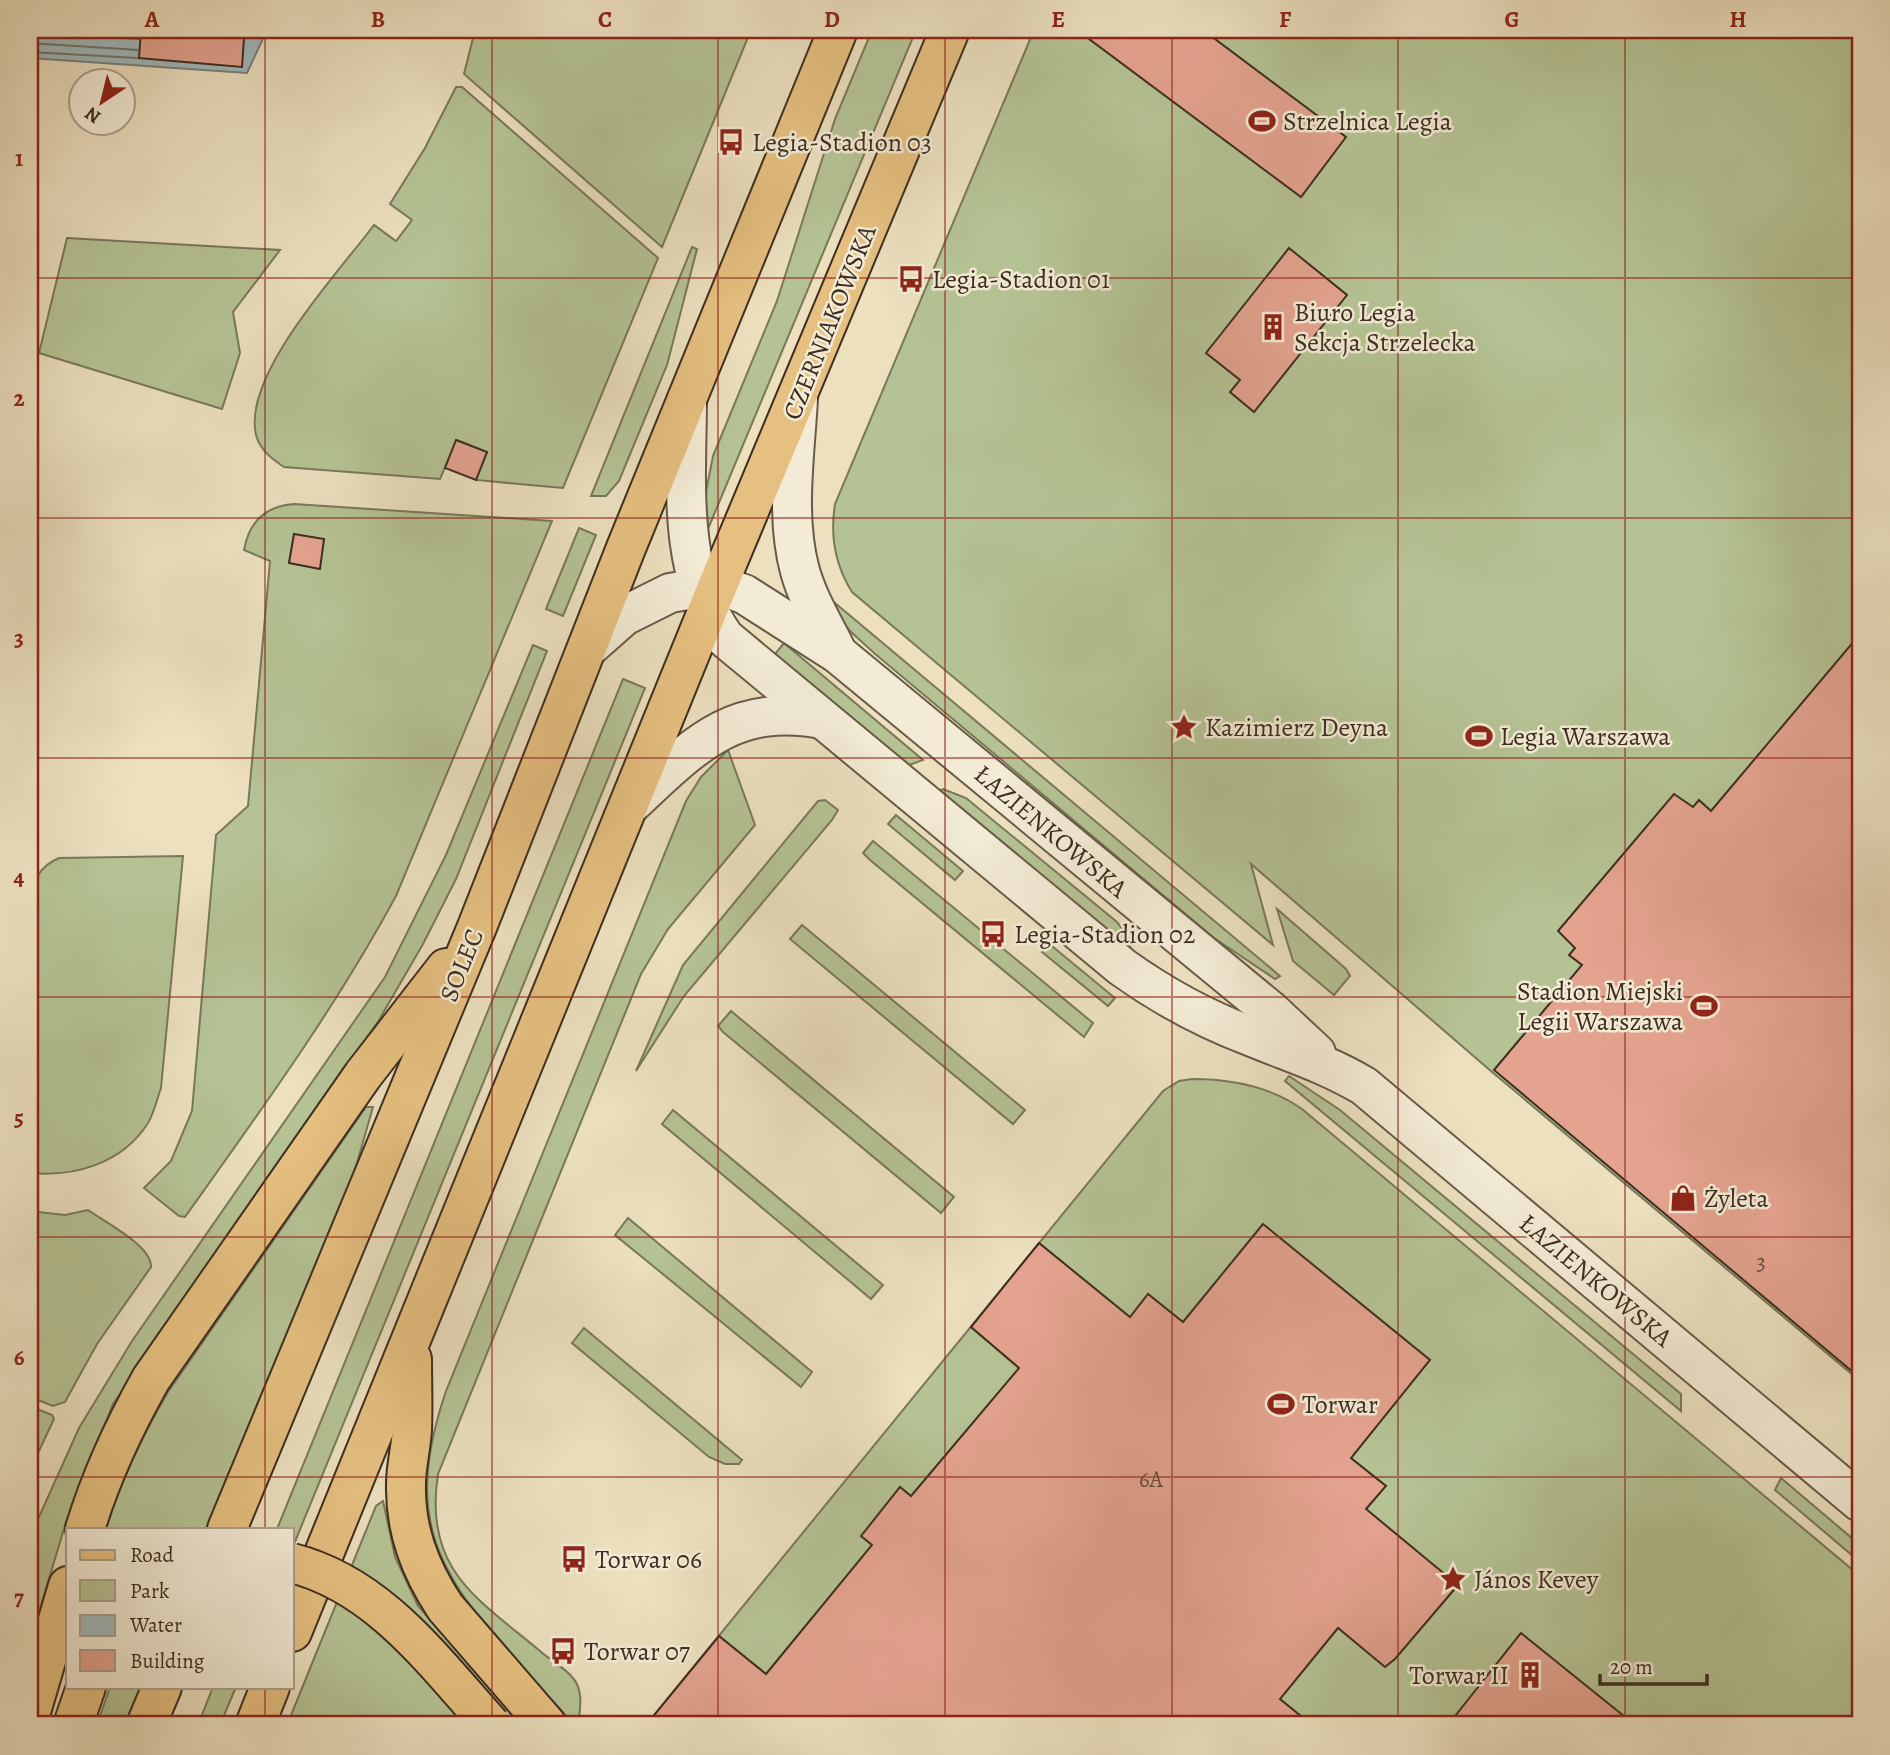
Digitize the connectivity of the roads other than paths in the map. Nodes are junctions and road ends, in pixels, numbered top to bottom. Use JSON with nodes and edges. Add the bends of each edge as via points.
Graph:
{"nodes":[{"id":1,"x":838,"y":30,"type":"edge"},
{"id":2,"x":950,"y":30,"type":"edge"},
{"id":3,"x":687,"y":398,"type":"junction"},
{"id":4,"x":798,"y":398,"type":"junction"},
{"id":5,"x":708,"y":595,"type":"junction"},
{"id":6,"x":590,"y":646,"type":"junction"},
{"id":7,"x":838,"y":654,"type":"junction"},
{"id":8,"x":822,"y":719,"type":"junction"},
{"id":9,"x":630,"y":805,"type":"junction"},
{"id":10,"x":477,"y":927,"type":"junction"},
{"id":11,"x":1327,"y":1064,"type":"junction"},
{"id":12,"x":411,"y":1339,"type":"junction"},
{"id":13,"x":1860,"y":1502,"type":"edge"},
{"id":14,"x":85,"y":1528,"type":"edge"},
{"id":15,"x":227,"y":1528,"type":"edge"},
{"id":16,"x":294,"y":1564,"type":"edge"},
{"id":17,"x":66,"y":1593,"type":"edge"},
{"id":18,"x":294,"y":1627,"type":"edge"},
{"id":19,"x":86,"y":1688,"type":"edge"},
{"id":20,"x":162,"y":1688,"type":"edge"},
{"id":21,"x":270,"y":1688,"type":"edge"},
{"id":22,"x":30,"y":1715,"type":"edge"},
{"id":23,"x":73,"y":1725,"type":"edge"},
{"id":24,"x":146,"y":1725,"type":"edge"},
{"id":25,"x":254,"y":1725,"type":"edge"},
{"id":26,"x":491,"y":1725,"type":"edge"},
{"id":27,"x":547,"y":1725,"type":"edge"}],
"edges":[{"from":1,"to":3,"type":"main road"},
{"from":2,"to":4,"type":"main road","name":"CZERNIAKOWSKA"},
{"from":3,"to":5,"type":"street","via":[[687,519]]},
{"from":3,"to":6,"type":"main road","name":"SOLEC"},
{"from":4,"to":5,"type":"main road","name":"CZERNIAKOWSKA"},
{"from":4,"to":7,"type":"street","name":"ŁAZIENKOWSKA","via":[[792,495],[800,570]]},
{"from":5,"to":6,"type":"street","via":[[670,593],[624,616]]},
{"from":5,"to":7,"type":"street","name":"ŁAZIENKOWSKA","via":[[758,601]]},
{"from":5,"to":8,"type":"street","name":"ŁAZIENKOWSKA","via":[[725,638]]},
{"from":5,"to":9,"type":"main road"},
{"from":6,"to":10,"type":"main road","name":"SOLEC"},
{"from":7,"to":11,"type":"street","name":"ŁAZIENKOWSKA","via":[[1271,1011]]},
{"from":8,"to":9,"type":"street","via":[[769,715],[720,729],[687,752]]},
{"from":8,"to":11,"type":"street","name":"ŁAZIENKOWSKA","via":[[1154,990],[1248,1036]]},
{"from":9,"to":12,"type":"main road"},
{"from":10,"to":14,"type":"main road","via":[[363,1074],[151,1379],[97,1489]]},
{"from":10,"to":15,"type":"main road","name":"SOLEC"},
{"from":11,"to":13,"type":"street","name":"ŁAZIENKOWSKA","via":[[1364,1086]]},
{"from":12,"to":18,"type":"main road"},
{"from":12,"to":27,"type":"main road","via":[[412,1432],[406,1483],[415,1548],[445,1607]]},
{"from":16,"to":26,"type":"main road","bridge":true,"via":[[323,1573],[365,1596],[420,1647]]},
{"from":17,"to":22,"type":"main road"},
{"from":19,"to":23,"type":"main road"},
{"from":20,"to":24,"type":"main road"},
{"from":21,"to":25,"type":"main road"}]}
